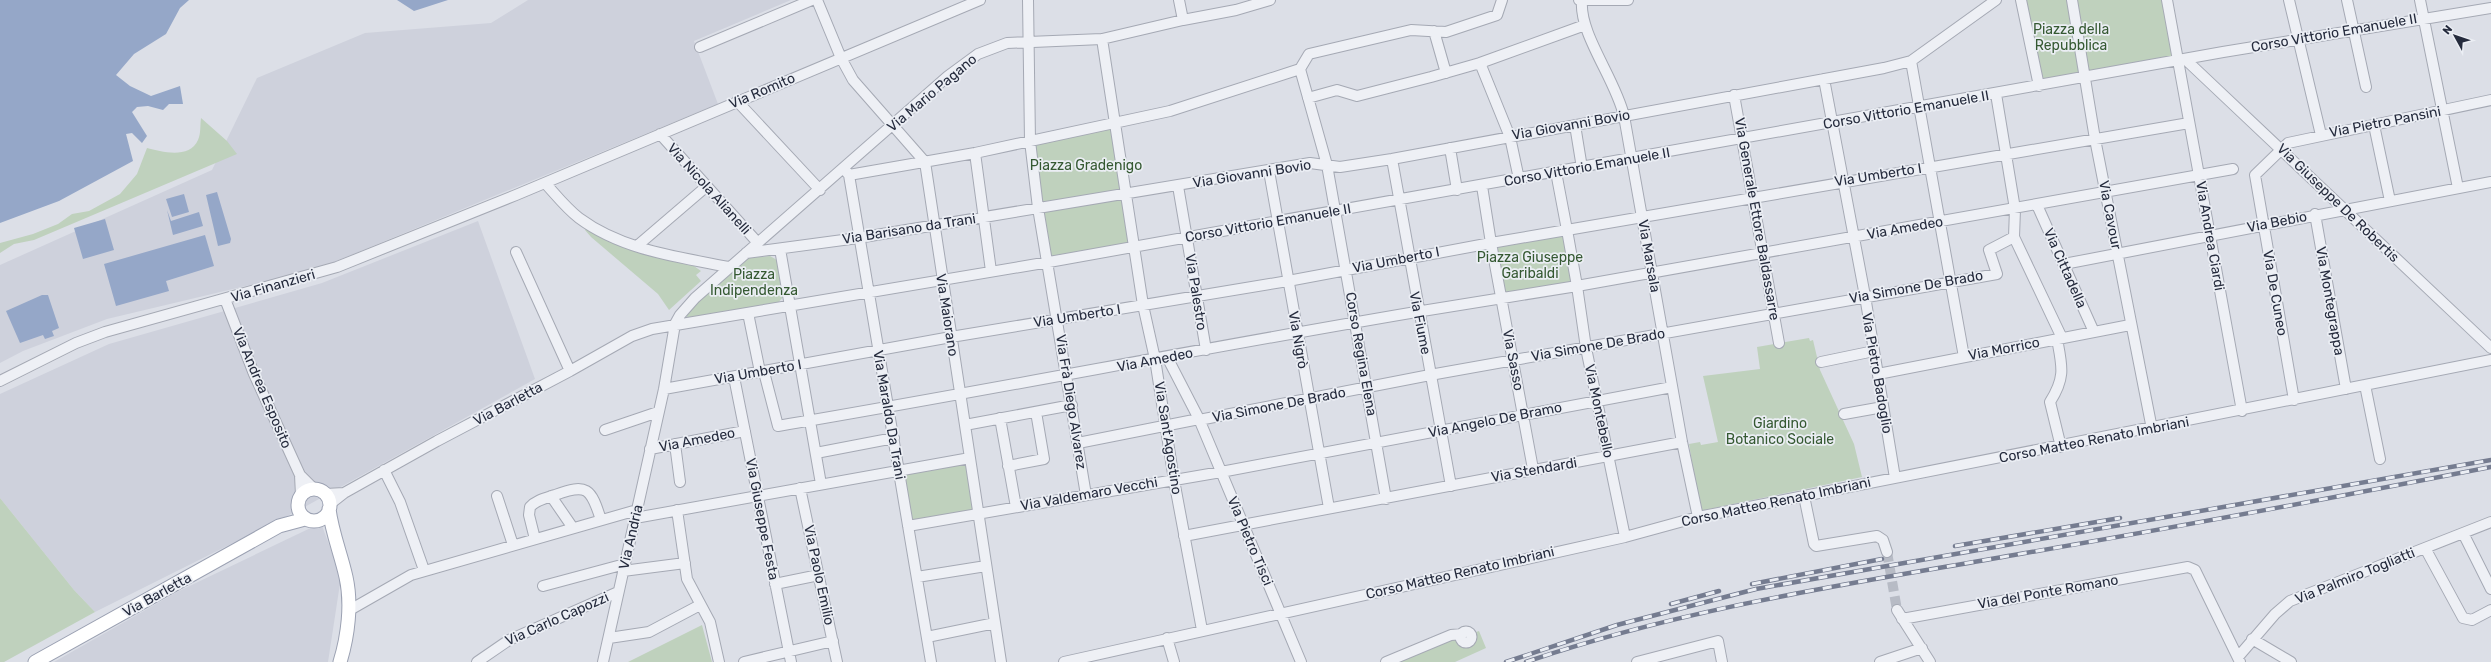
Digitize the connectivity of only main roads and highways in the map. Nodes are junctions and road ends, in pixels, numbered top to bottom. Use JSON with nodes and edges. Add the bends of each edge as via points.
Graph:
{"nodes":[{"id":1,"x":325,"y":499,"type":"junction"},
{"id":2,"x":302,"y":513,"type":"junction"},
{"id":3,"x":320,"y":520,"type":"junction"},
{"id":4,"x":331,"y":529,"type":"junction"},
{"id":5,"x":35,"y":662,"type":"edge"},
{"id":6,"x":340,"y":662,"type":"edge"}],
"edges":[{"from":1,"to":2,"type":"main road","name":"Via Barletta","via":[[302,495]]},
{"from":1,"to":3,"type":"main road","name":"Via Barletta"},
{"from":1,"to":4,"type":"main road"},
{"from":2,"to":3,"type":"main road"},
{"from":2,"to":5,"type":"main road","name":"Via Barletta"},
{"from":3,"to":4,"type":"main road"},
{"from":4,"to":6,"type":"main road","via":[[346,579],[348,611]]}]}
